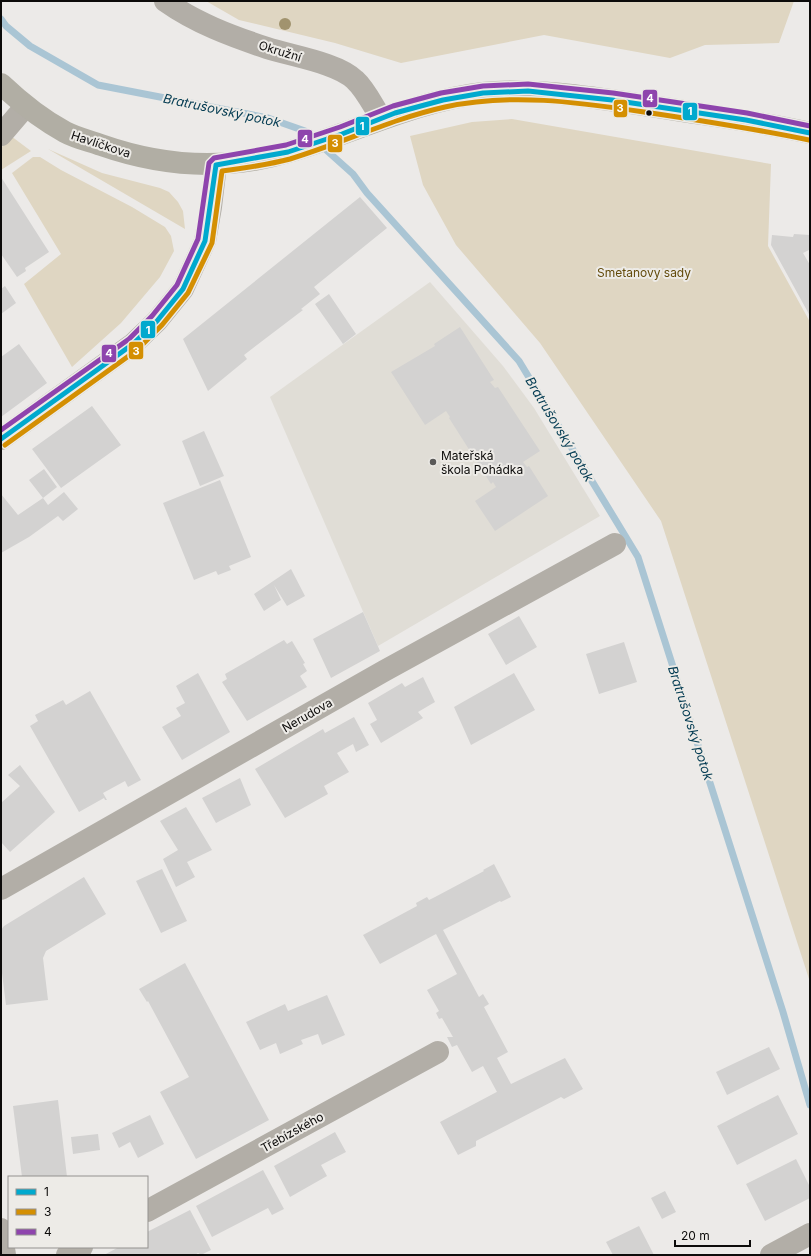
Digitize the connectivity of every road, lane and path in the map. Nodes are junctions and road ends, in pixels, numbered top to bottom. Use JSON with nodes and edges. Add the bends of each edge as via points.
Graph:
{"nodes":[{"id":1,"x":165,"y":1,"type":"edge"},
{"id":2,"x":1,"y":84,"type":"edge"},
{"id":3,"x":25,"y":107,"type":"junction"},
{"id":4,"x":381,"y":118,"type":"junction"},
{"id":5,"x":810,"y":133,"type":"edge"},
{"id":6,"x":1,"y":136,"type":"edge"},
{"id":7,"x":216,"y":165,"type":"junction"},
{"id":8,"x":1,"y":439,"type":"edge"},
{"id":9,"x":615,"y":544,"type":"dead end"},
{"id":10,"x":1,"y":889,"type":"edge"},
{"id":11,"x":438,"y":1052,"type":"dead end"},
{"id":12,"x":148,"y":1210,"type":"edge"},
{"id":13,"x":1,"y":1229,"type":"edge"},
{"id":14,"x":810,"y":1234,"type":"edge"},
{"id":15,"x":80,"y":1248,"type":"edge"},
{"id":16,"x":5,"y":1255,"type":"edge"},
{"id":17,"x":67,"y":1255,"type":"edge"},
{"id":18,"x":771,"y":1255,"type":"edge"}],
"edges":[{"from":1,"to":4,"type":"street","name":"Okružní","via":[[179,11],[218,30],[340,70],[356,80]]},
{"from":2,"to":3,"type":"street","name":"Havlíčkova"},
{"from":3,"to":6,"type":"street"},
{"from":3,"to":7,"type":"street","name":"Havlíčkova","via":[[67,133],[117,150],[167,162]]},
{"from":4,"to":5,"type":"street","name":"Havlíčkova","via":[[443,100],[483,93],[528,91],[612,100],[746,120]]},
{"from":4,"to":7,"type":"street","name":"Havlíčkova","via":[[301,148],[262,158]]},
{"from":7,"to":8,"type":"street","via":[[205,241],[183,289],[157,321],[133,344]]},
{"from":9,"to":10,"type":"street","name":"Nerudova","via":[[384,671]]},
{"from":11,"to":12,"type":"street","name":"Třebízského"},
{"from":13,"to":16,"type":"street"},
{"from":14,"to":18,"type":"street"},
{"from":15,"to":17,"type":"street"}]}
